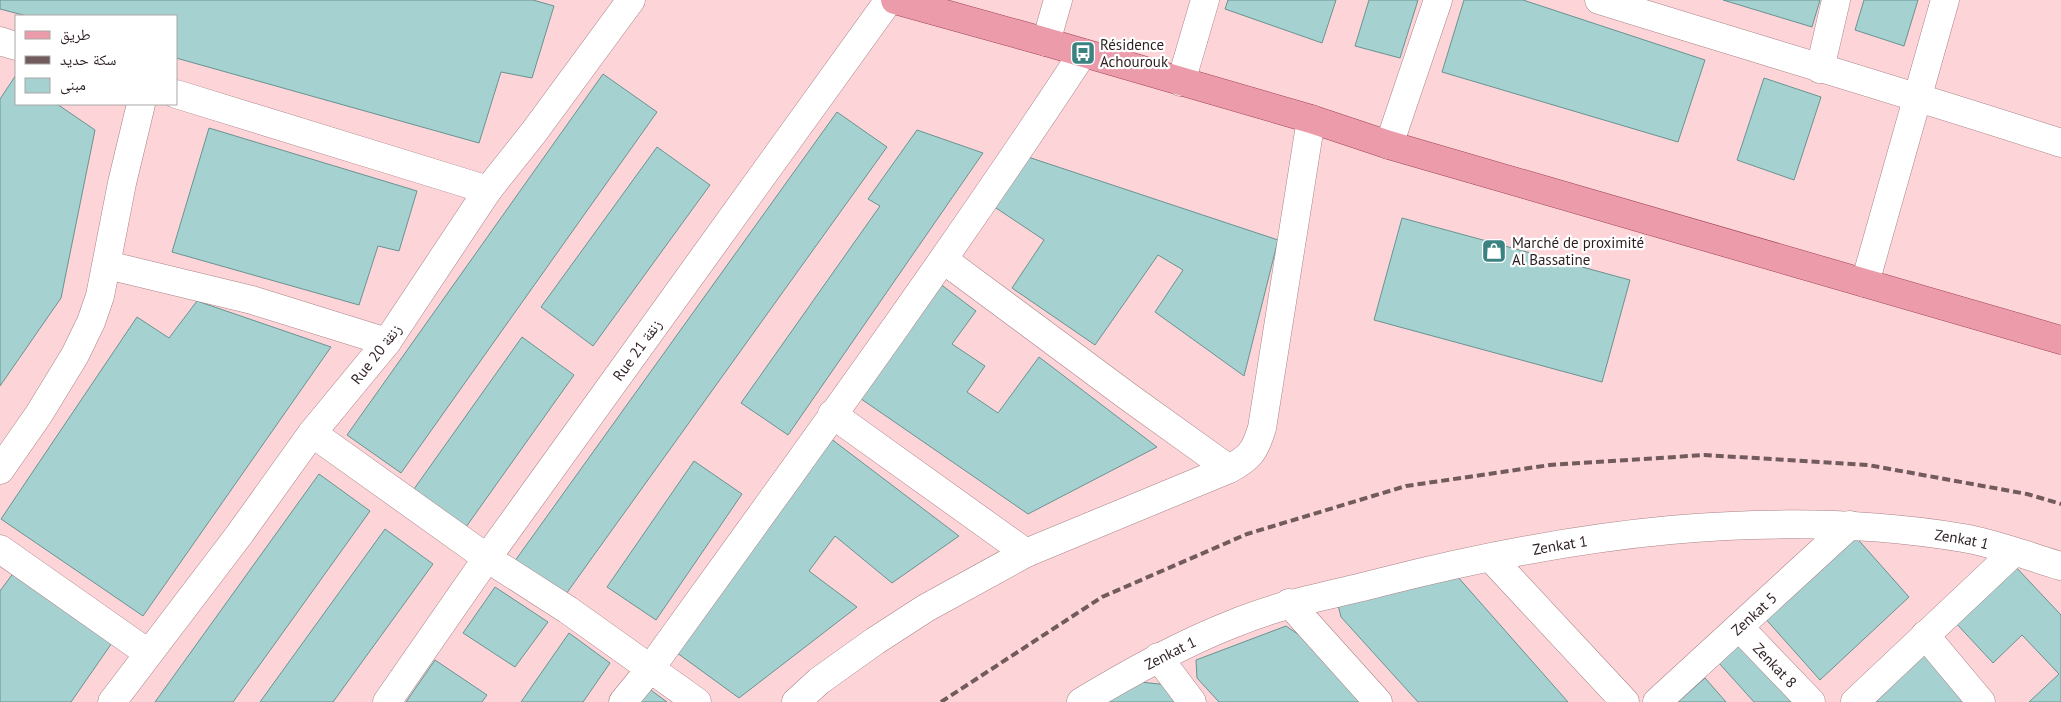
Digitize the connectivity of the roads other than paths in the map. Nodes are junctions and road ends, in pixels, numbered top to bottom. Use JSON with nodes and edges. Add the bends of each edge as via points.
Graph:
{"nodes":[{"id":1,"x":631,"y":0,"type":"edge"},
{"id":2,"x":889,"y":0,"type":"edge"},
{"id":3,"x":895,"y":0,"type":"edge"},
{"id":4,"x":1058,"y":0,"type":"edge"},
{"id":5,"x":1205,"y":0,"type":"edge"},
{"id":6,"x":1438,"y":0,"type":"edge"},
{"id":7,"x":1599,"y":0,"type":"edge"},
{"id":8,"x":1836,"y":0,"type":"edge"},
{"id":9,"x":1945,"y":0,"type":"edge"},
{"id":10,"x":0,"y":41,"type":"edge"},
{"id":11,"x":1046,"y":42,"type":"junction"},
{"id":12,"x":15,"y":46,"type":"edge"},
{"id":13,"x":1083,"y":53,"type":"junction"},
{"id":14,"x":1820,"y":69,"type":"junction"},
{"id":15,"x":1180,"y":82,"type":"junction"},
{"id":16,"x":178,"y":95,"type":"edge"},
{"id":17,"x":1918,"y":96,"type":"junction"},
{"id":18,"x":141,"y":105,"type":"edge"},
{"id":19,"x":1311,"y":119,"type":"junction"},
{"id":20,"x":2061,"y":143,"type":"edge"},
{"id":21,"x":1389,"y":145,"type":"junction"},
{"id":22,"x":488,"y":190,"type":"junction"},
{"id":23,"x":944,"y":260,"type":"junction"},
{"id":24,"x":107,"y":265,"type":"junction"},
{"id":25,"x":1865,"y":283,"type":"junction"},
{"id":26,"x":2061,"y":340,"type":"edge"},
{"id":27,"x":387,"y":342,"type":"junction"},
{"id":28,"x":832,"y":414,"type":"junction"},
{"id":29,"x":312,"y":433,"type":"junction"},
{"id":30,"x":2,"y":462,"type":"edge"},
{"id":31,"x":1229,"y":468,"type":"junction"},
{"id":32,"x":1850,"y":525,"type":"junction"},
{"id":33,"x":0,"y":548,"type":"edge"},
{"id":34,"x":2014,"y":552,"type":"junction"},
{"id":35,"x":1026,"y":553,"type":"junction"},
{"id":36,"x":487,"y":558,"type":"junction"},
{"id":37,"x":1491,"y":558,"type":"junction"},
{"id":38,"x":2061,"y":566,"type":"edge"},
{"id":39,"x":1289,"y":603,"type":"junction"},
{"id":40,"x":1740,"y":628,"type":"junction"},
{"id":41,"x":1925,"y":635,"type":"junction"},
{"id":42,"x":148,"y":652,"type":"junction"},
{"id":43,"x":1158,"y":657,"type":"junction"},
{"id":44,"x":650,"y":669,"type":"junction"},
{"id":45,"x":112,"y":702,"type":"edge"},
{"id":46,"x":387,"y":702,"type":"edge"},
{"id":47,"x":623,"y":702,"type":"edge"},
{"id":48,"x":697,"y":702,"type":"edge"},
{"id":49,"x":796,"y":702,"type":"edge"},
{"id":50,"x":1082,"y":702,"type":"edge"},
{"id":51,"x":1192,"y":702,"type":"edge"},
{"id":52,"x":1378,"y":702,"type":"edge"},
{"id":53,"x":1625,"y":702,"type":"edge"},
{"id":54,"x":1657,"y":702,"type":"edge"},
{"id":55,"x":1810,"y":702,"type":"edge"},
{"id":56,"x":1855,"y":702,"type":"edge"},
{"id":57,"x":1981,"y":702,"type":"edge"}],
"edges":[{"from":1,"to":22,"type":"street","name":"Rue 20 زنقة"},
{"from":2,"to":36,"type":"street","name":"Rue 21 زنقة"},
{"from":3,"to":11,"type":"main road"},
{"from":4,"to":11,"type":"street"},
{"from":5,"to":15,"type":"street"},
{"from":6,"to":21,"type":"street"},
{"from":7,"to":14,"type":"street"},
{"from":8,"to":14,"type":"street"},
{"from":9,"to":17,"type":"street"},
{"from":10,"to":12,"type":"street"},
{"from":11,"to":13,"type":"main road"},
{"from":13,"to":15,"type":"main road"},
{"from":13,"to":23,"type":"street"},
{"from":14,"to":17,"type":"street"},
{"from":15,"to":19,"type":"main road"},
{"from":16,"to":22,"type":"street"},
{"from":17,"to":20,"type":"street"},
{"from":17,"to":25,"type":"street"},
{"from":18,"to":24,"type":"street"},
{"from":19,"to":21,"type":"main road"},
{"from":19,"to":31,"type":"street","via":[[1262,428],[1247,459]]},
{"from":21,"to":25,"type":"main road"},
{"from":22,"to":27,"type":"street","name":"Rue 20 زنقة"},
{"from":23,"to":28,"type":"street"},
{"from":23,"to":31,"type":"street"},
{"from":24,"to":27,"type":"street","via":[[252,300]]},
{"from":24,"to":30,"type":"street","via":[[91,322],[75,355],[39,414]]},
{"from":25,"to":26,"type":"main road"},
{"from":27,"to":29,"type":"street","name":"Rue 20 زنقة"},
{"from":28,"to":35,"type":"street"},
{"from":28,"to":44,"type":"street"},
{"from":29,"to":36,"type":"street"},
{"from":29,"to":42,"type":"street","name":"Rue 20 زنقة","via":[[239,536]]},
{"from":31,"to":35,"type":"street"},
{"from":32,"to":34,"type":"street","name":"Zenkat 1","via":[[1965,538]]},
{"from":32,"to":37,"type":"street","name":"Zenkat 1","via":[[1739,525],[1611,536]]},
{"from":32,"to":40,"type":"street","name":"Zenkat 5"},
{"from":33,"to":42,"type":"street"},
{"from":34,"to":38,"type":"street","name":"Zenkat 1"},
{"from":34,"to":41,"type":"street"},
{"from":35,"to":49,"type":"street","via":[[889,631],[819,681]]},
{"from":36,"to":44,"type":"street","via":[[568,610]]},
{"from":36,"to":46,"type":"street","name":"Rue 21 زنقة"},
{"from":37,"to":39,"type":"street","name":"Zenkat 1","via":[[1452,564]]},
{"from":37,"to":53,"type":"street"},
{"from":39,"to":43,"type":"street","name":"Zenkat 1"},
{"from":39,"to":52,"type":"street"},
{"from":40,"to":54,"type":"street","name":"Zenkat 5"},
{"from":40,"to":55,"type":"street","name":"Zenkat 8"},
{"from":41,"to":56,"type":"street"},
{"from":41,"to":57,"type":"street"},
{"from":42,"to":45,"type":"street","name":"Rue 20 زنقة"},
{"from":43,"to":50,"type":"street","name":"Zenkat 1"},
{"from":43,"to":51,"type":"street"},
{"from":44,"to":47,"type":"street"},
{"from":44,"to":48,"type":"street"}]}
